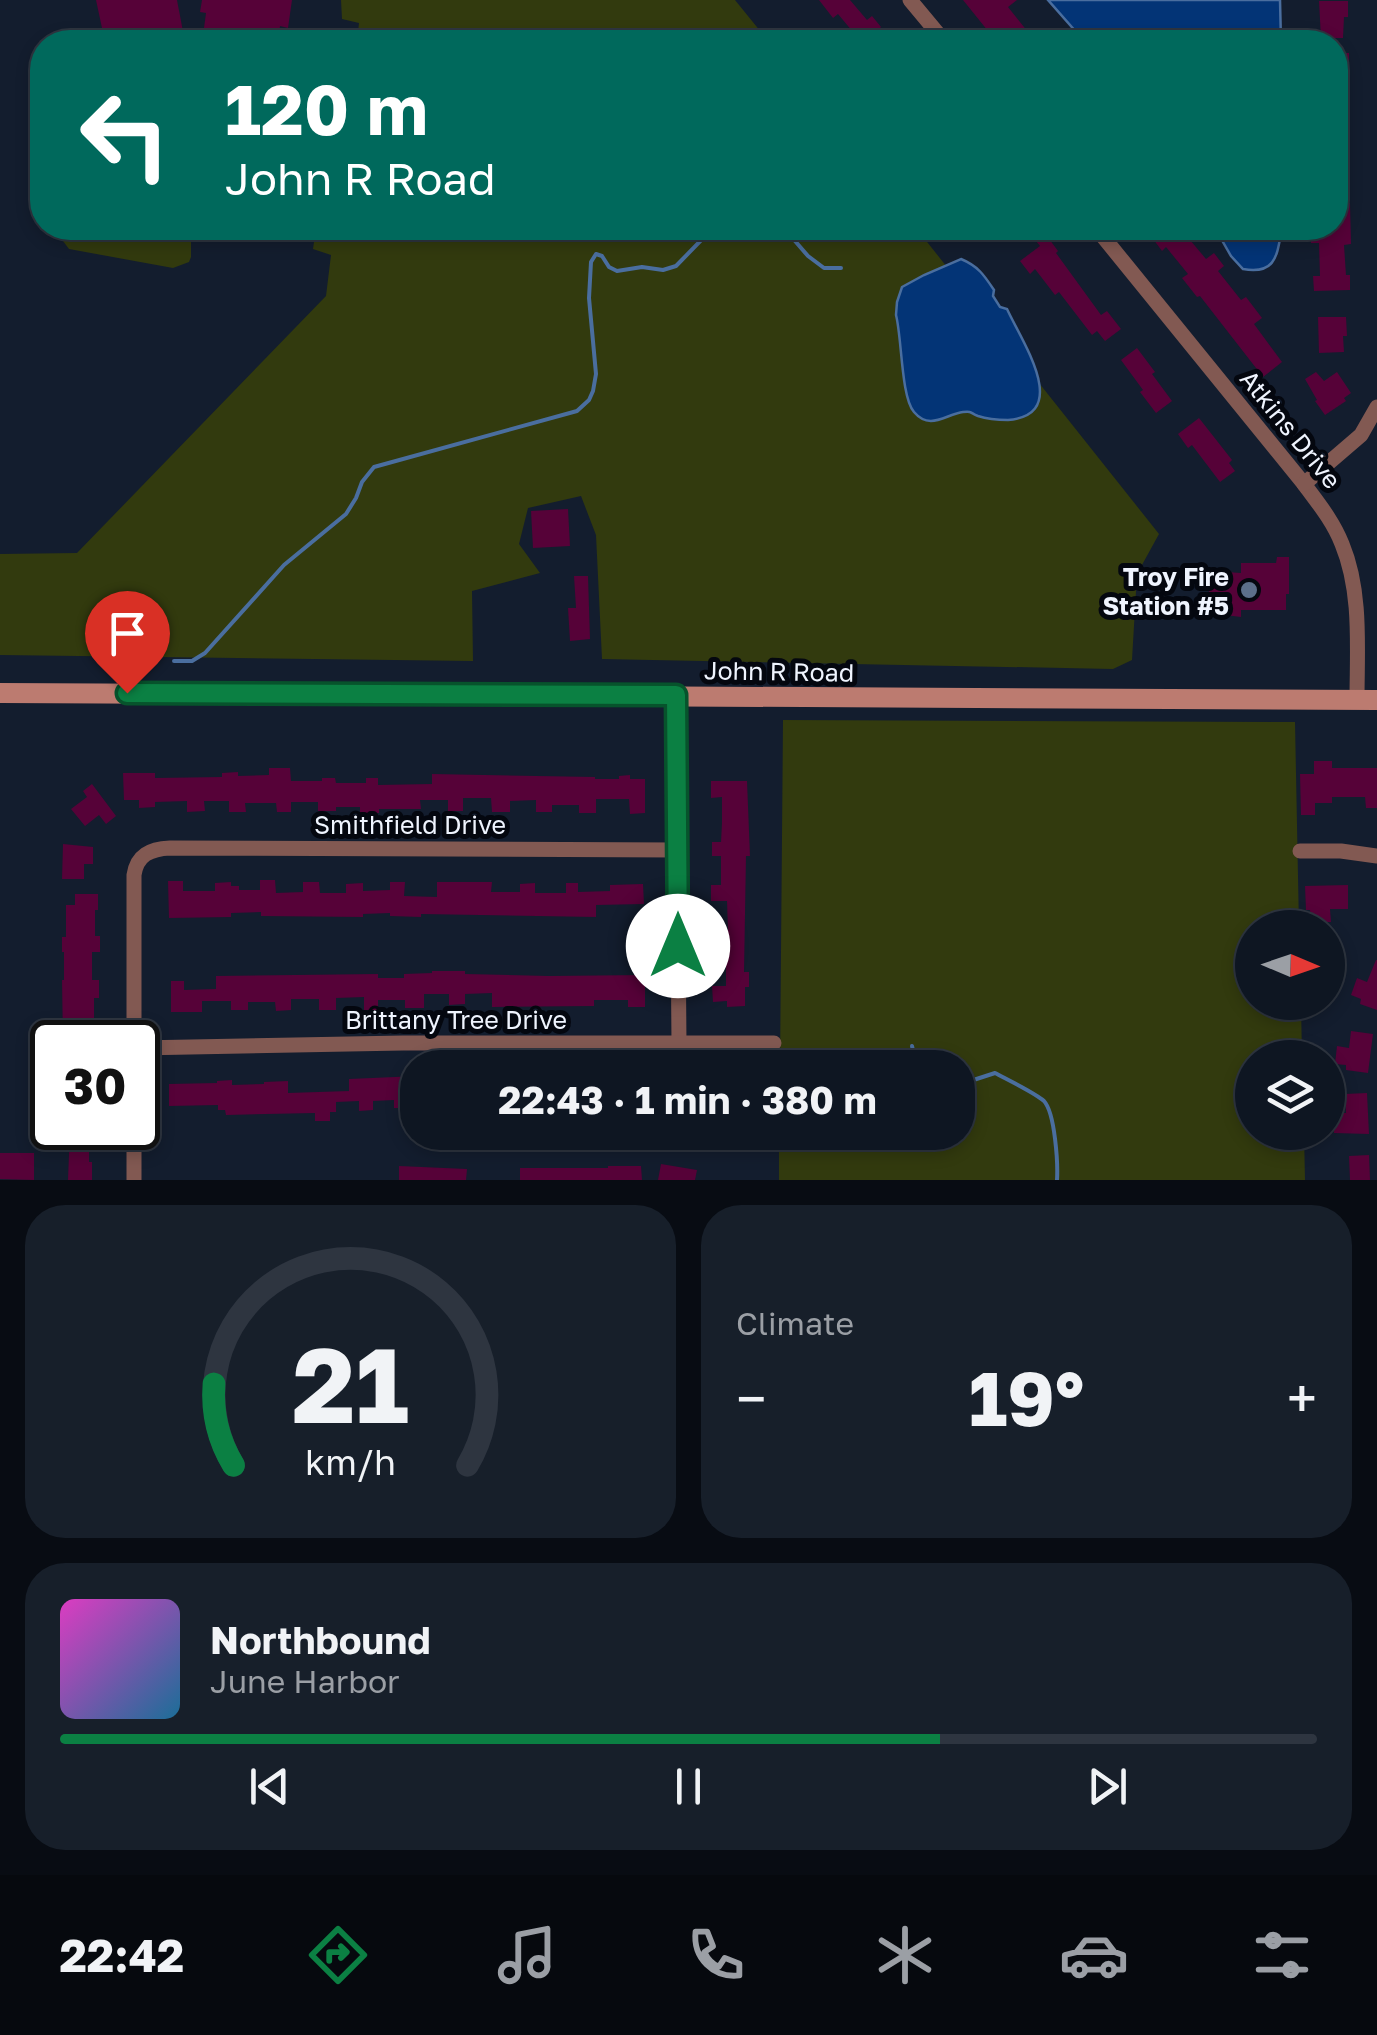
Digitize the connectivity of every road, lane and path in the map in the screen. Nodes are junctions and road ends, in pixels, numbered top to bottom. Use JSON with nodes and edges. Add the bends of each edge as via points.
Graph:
{"nodes":[{"id":1,"x":910,"y":0,"type":"edge"},
{"id":2,"x":935,"y":30,"type":"edge"},
{"id":3,"x":1106,"y":240,"type":"edge"},
{"id":4,"x":1377,"y":407,"type":"edge"},
{"id":5,"x":1304,"y":484,"type":"junction"},
{"id":6,"x":0,"y":692,"type":"edge"},
{"id":7,"x":676,"y":695,"type":"junction"},
{"id":8,"x":1367,"y":700,"type":"edge"},
{"id":9,"x":678,"y":850,"type":"junction"},
{"id":10,"x":1300,"y":850,"type":"dead end"},
{"id":11,"x":1377,"y":856,"type":"edge"},
{"id":12,"x":136,"y":1020,"type":"edge"},
{"id":13,"x":679,"y":1043,"type":"junction"},
{"id":14,"x":774,"y":1043,"type":"dead end"},
{"id":15,"x":160,"y":1046,"type":"edge"},
{"id":16,"x":134,"y":1150,"type":"edge"},
{"id":17,"x":134,"y":1180,"type":"edge"}],
"edges":[{"from":1,"to":2,"type":"street"},
{"from":3,"to":5,"type":"street","name":"Atkins Drive"},
{"from":4,"to":5,"type":"street","via":[[1360,435]]},
{"from":5,"to":8,"type":"street","name":"Atkins Drive","via":[[1344,548]]},
{"from":6,"to":7,"type":"main road","name":"John R Road"},
{"from":7,"to":8,"type":"main road","name":"John R Road"},
{"from":7,"to":9,"type":"street"},
{"from":9,"to":12,"type":"street","name":"Smithfield Drive","via":[[153,850],[142,855],[134,876]]},
{"from":9,"to":13,"type":"street"},
{"from":10,"to":11,"type":"street"},
{"from":13,"to":14,"type":"street","name":"Brittany Tree Drive"},
{"from":13,"to":15,"type":"street","name":"Brittany Tree Drive"},
{"from":16,"to":17,"type":"street"}]}
